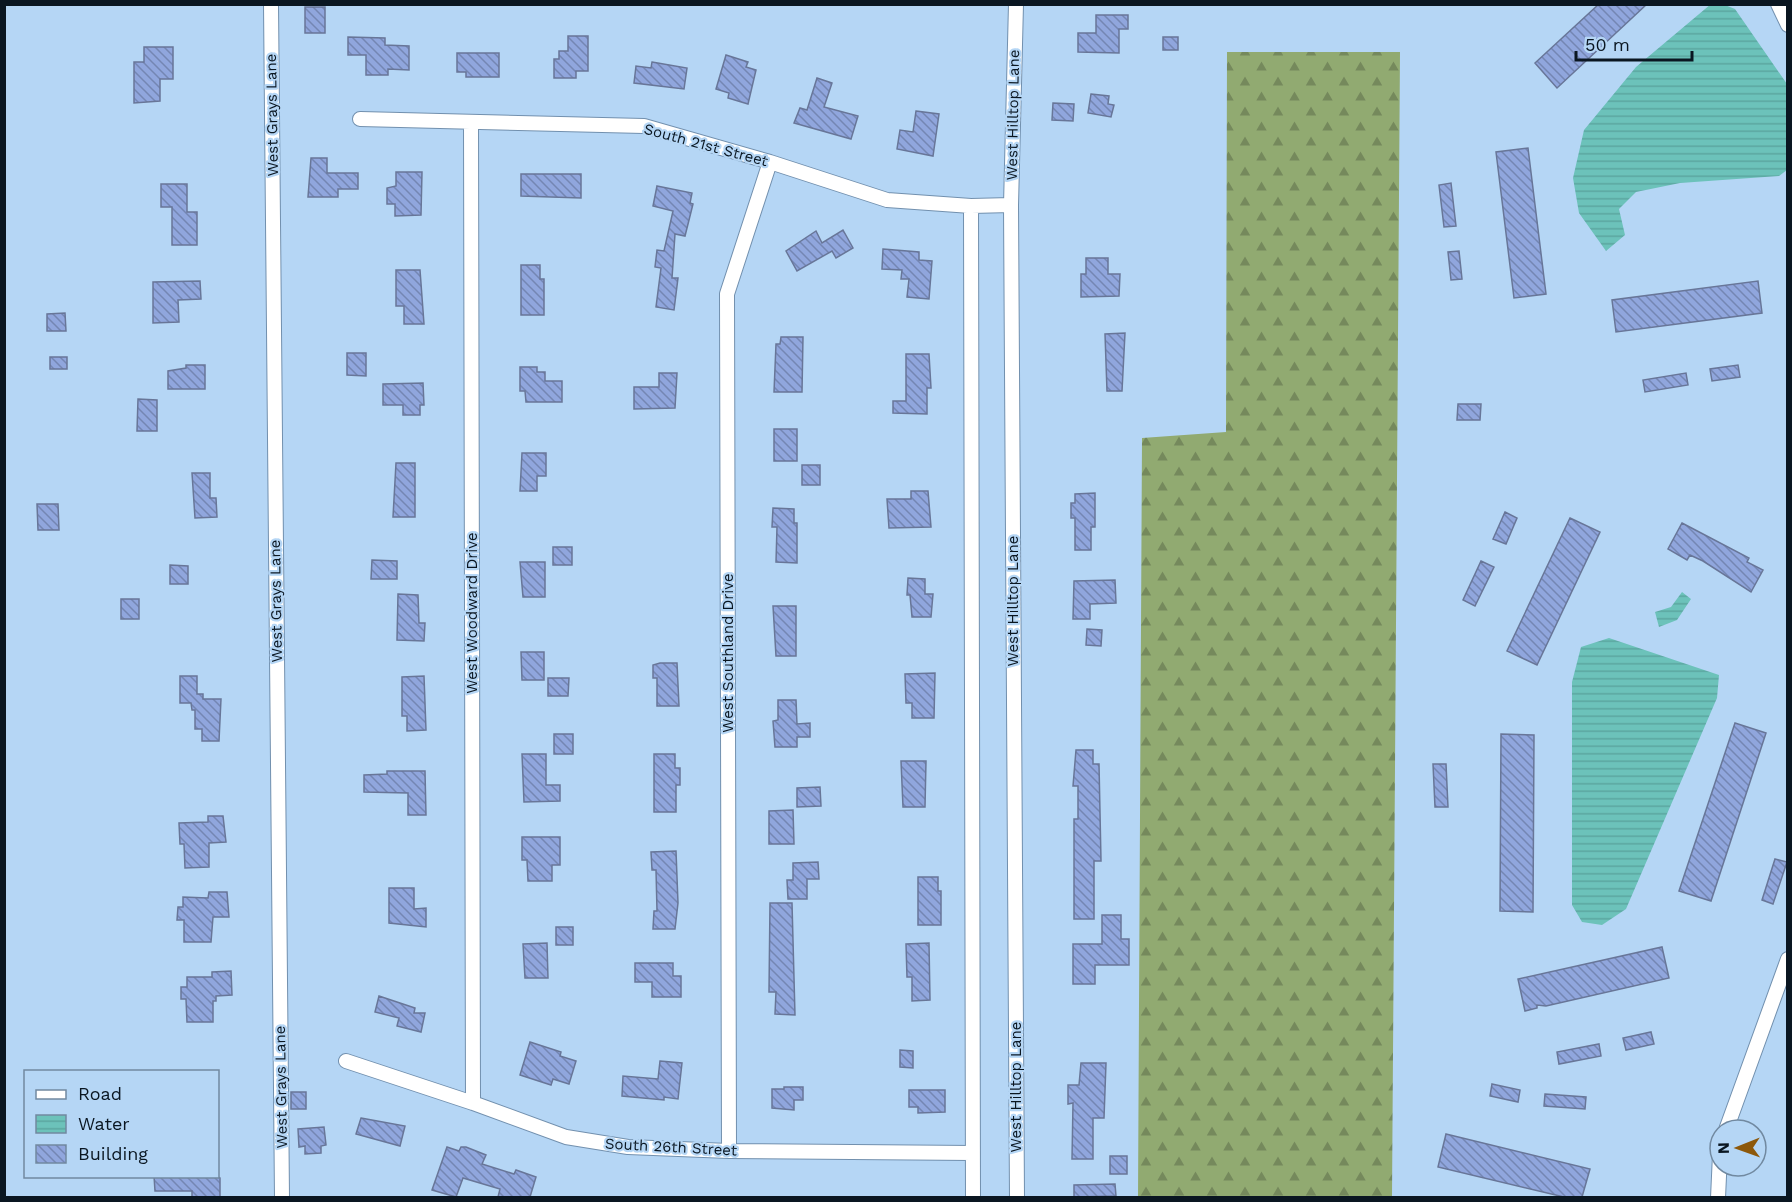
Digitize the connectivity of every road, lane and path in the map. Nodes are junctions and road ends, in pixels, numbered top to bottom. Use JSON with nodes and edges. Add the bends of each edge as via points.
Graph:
{"nodes":[{"id":1,"x":271,"y":4,"type":"edge"},
{"id":2,"x":1016,"y":4,"type":"edge"},
{"id":3,"x":1778,"y":4,"type":"edge"},
{"id":4,"x":1788,"y":25,"type":"edge"},
{"id":5,"x":360,"y":119,"type":"dead end"},
{"id":6,"x":471,"y":123,"type":"junction"},
{"id":7,"x":770,"y":162,"type":"junction"},
{"id":8,"x":1011,"y":205,"type":"junction"},
{"id":9,"x":971,"y":206,"type":"junction"},
{"id":10,"x":1788,"y":959,"type":"edge"},
{"id":11,"x":346,"y":1061,"type":"dead end"},
{"id":12,"x":473,"y":1103,"type":"junction"},
{"id":13,"x":1730,"y":1118,"type":"edge"},
{"id":14,"x":729,"y":1151,"type":"junction"},
{"id":15,"x":972,"y":1153,"type":"junction"},
{"id":16,"x":1719,"y":1178,"type":"edge"},
{"id":17,"x":282,"y":1197,"type":"edge"},
{"id":18,"x":973,"y":1197,"type":"edge"},
{"id":19,"x":1017,"y":1197,"type":"edge"},
{"id":20,"x":1718,"y":1197,"type":"edge"}],
"edges":[{"from":1,"to":17,"type":"street","name":"West Grays Lane"},
{"from":2,"to":8,"type":"street","name":"West Hilltop Lane"},
{"from":3,"to":4,"type":"street"},
{"from":5,"to":6,"type":"street","name":"South 21st Street"},
{"from":6,"to":7,"type":"street","name":"South 21st Street","via":[[644,126]]},
{"from":6,"to":12,"type":"street","name":"West Woodward Drive"},
{"from":7,"to":9,"type":"street","name":"South 21st Street","via":[[887,200]]},
{"from":7,"to":14,"type":"street","name":"West Southland Drive","via":[[727,294]]},
{"from":8,"to":9,"type":"street","name":"South 21st Street"},
{"from":8,"to":19,"type":"street","name":"West Hilltop Lane"},
{"from":9,"to":15,"type":"street"},
{"from":10,"to":13,"type":"street"},
{"from":11,"to":12,"type":"street","name":"South 26th Street"},
{"from":12,"to":14,"type":"street","name":"South 26th Street","via":[[566,1137],[628,1147]]},
{"from":14,"to":15,"type":"street","name":"South 26th Street"},
{"from":15,"to":18,"type":"street"},
{"from":16,"to":20,"type":"street"}]}
